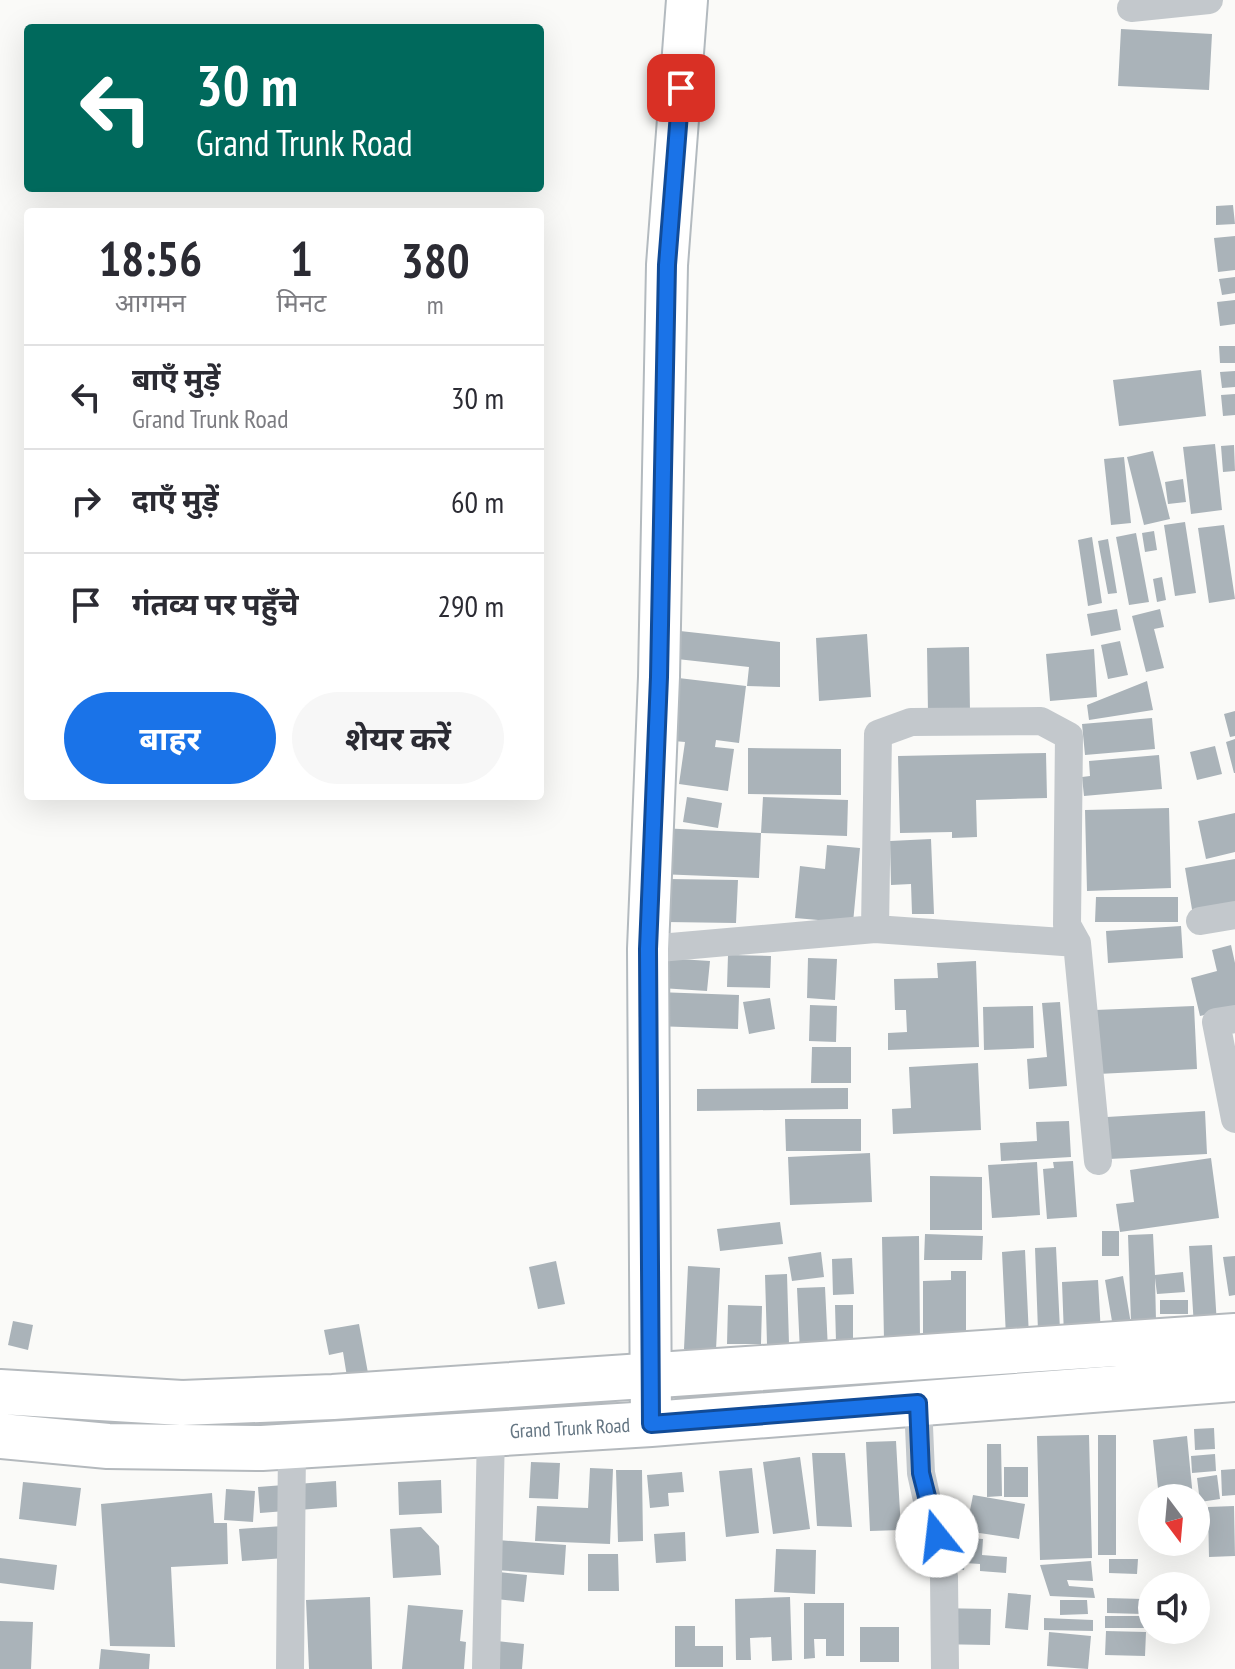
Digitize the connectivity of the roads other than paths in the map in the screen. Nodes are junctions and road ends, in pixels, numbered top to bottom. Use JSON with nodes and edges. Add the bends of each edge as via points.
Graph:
{"nodes":[{"id":1,"x":687,"y":0,"type":"edge"},
{"id":2,"x":1209,"y":0,"type":"edge"},
{"id":3,"x":1131,"y":8,"type":"dead end"},
{"id":4,"x":1235,"y":915,"type":"edge"},
{"id":5,"x":1200,"y":921,"type":"dead end"},
{"id":6,"x":875,"y":929,"type":"junction"},
{"id":7,"x":1077,"y":943,"type":"junction"},
{"id":8,"x":648,"y":949,"type":"junction"},
{"id":9,"x":1235,"y":1019,"type":"edge"},
{"id":10,"x":1235,"y":1119,"type":"edge"},
{"id":11,"x":1098,"y":1161,"type":"dead end"},
{"id":12,"x":1235,"y":1336,"type":"edge"},
{"id":13,"x":651,"y":1374,"type":"junction"},
{"id":14,"x":1235,"y":1379,"type":"edge"},
{"id":15,"x":0,"y":1392,"type":"edge"},
{"id":16,"x":918,"y":1403,"type":"junction"},
{"id":17,"x":651,"y":1424,"type":"junction"},
{"id":18,"x":491,"y":1431,"type":"junction"},
{"id":19,"x":0,"y":1436,"type":"edge"},
{"id":20,"x":292,"y":1445,"type":"junction"},
{"id":21,"x":290,"y":1669,"type":"edge"},
{"id":22,"x":486,"y":1669,"type":"edge"},
{"id":23,"x":945,"y":1669,"type":"edge"}],
"edges":[{"from":1,"to":8,"type":"street","via":[[667,265]]},
{"from":2,"to":3,"type":"street"},
{"from":4,"to":5,"type":"street"},
{"from":6,"to":7,"type":"street"},
{"from":6,"to":7,"type":"street","via":[[878,734],[911,722],[1041,721],[1069,736],[1067,925]]},
{"from":6,"to":8,"type":"street"},
{"from":7,"to":11,"type":"street"},
{"from":8,"to":13,"type":"street"},
{"from":9,"to":10,"type":"street","via":[[1216,1022]]},
{"from":12,"to":13,"type":"highway"},
{"from":13,"to":15,"type":"highway","via":[[182,1403]]},
{"from":13,"to":17,"type":"street"},
{"from":14,"to":16,"type":"highway","name":"Grand Trunk Road"},
{"from":16,"to":17,"type":"highway","name":"Grand Trunk Road"},
{"from":16,"to":23,"type":"street","via":[[921,1473],[944,1577]]},
{"from":17,"to":18,"type":"highway","name":"Grand Trunk Road"},
{"from":18,"to":20,"type":"highway","name":"Grand Trunk Road"},
{"from":18,"to":22,"type":"street"},
{"from":19,"to":20,"type":"highway","name":"Grand Trunk Road","via":[[108,1446]]},
{"from":20,"to":21,"type":"street"}]}
